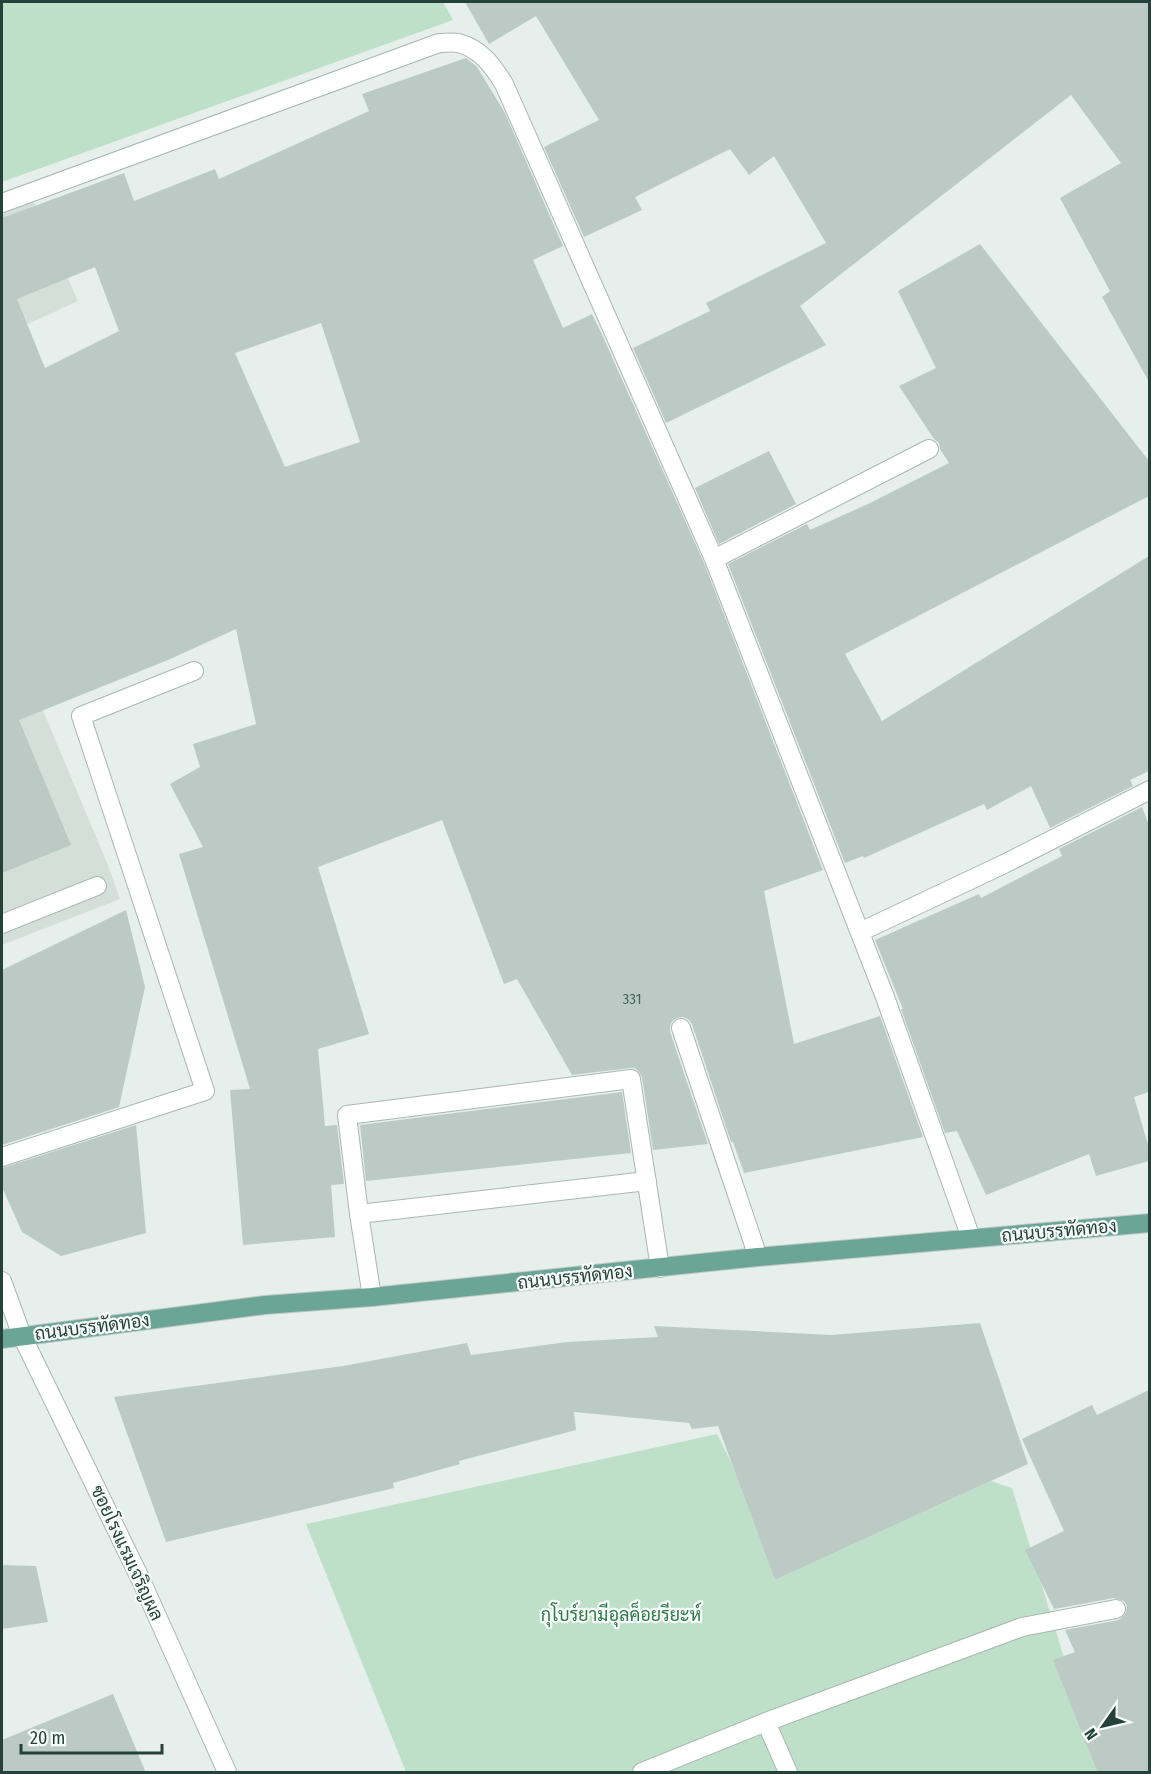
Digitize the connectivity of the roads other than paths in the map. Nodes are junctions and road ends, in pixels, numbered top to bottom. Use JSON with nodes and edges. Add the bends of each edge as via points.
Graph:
{"nodes":[{"id":1,"x":2,"y":202,"type":"edge"},
{"id":2,"x":928,"y":449,"type":"dead end"},
{"id":3,"x":714,"y":559,"type":"junction"},
{"id":4,"x":194,"y":671,"type":"dead end"},
{"id":5,"x":1149,"y":790,"type":"edge"},
{"id":6,"x":97,"y":886,"type":"dead end"},
{"id":7,"x":2,"y":924,"type":"edge"},
{"id":8,"x":860,"y":932,"type":"junction"},
{"id":9,"x":681,"y":1028,"type":"dead end"},
{"id":10,"x":2,"y":1157,"type":"edge"},
{"id":11,"x":646,"y":1181,"type":"junction"},
{"id":12,"x":359,"y":1214,"type":"junction"},
{"id":13,"x":1149,"y":1223,"type":"edge"},
{"id":14,"x":971,"y":1238,"type":"junction"},
{"id":15,"x":758,"y":1257,"type":"junction"},
{"id":16,"x":660,"y":1268,"type":"junction"},
{"id":17,"x":2,"y":1281,"type":"edge"},
{"id":18,"x":372,"y":1297,"type":"junction"},
{"id":19,"x":22,"y":1336,"type":"junction"},
{"id":20,"x":2,"y":1339,"type":"edge"},
{"id":21,"x":1116,"y":1609,"type":"dead end"},
{"id":22,"x":766,"y":1722,"type":"junction"},
{"id":23,"x":227,"y":1773,"type":"edge"},
{"id":24,"x":642,"y":1773,"type":"edge"},
{"id":25,"x":788,"y":1773,"type":"edge"}],
"edges":[{"from":1,"to":3,"type":"street","via":[[439,43],[476,50],[493,64],[504,84]]},
{"from":2,"to":3,"type":"street"},
{"from":3,"to":8,"type":"street"},
{"from":4,"to":10,"type":"street","via":[[81,716],[205,1091]]},
{"from":5,"to":8,"type":"street"},
{"from":6,"to":7,"type":"street"},
{"from":8,"to":14,"type":"street"},
{"from":9,"to":15,"type":"street"},
{"from":11,"to":12,"type":"street"},
{"from":11,"to":12,"type":"street","via":[[631,1079],[347,1114]]},
{"from":11,"to":16,"type":"street"},
{"from":12,"to":18,"type":"street"},
{"from":13,"to":14,"type":"main road","name":"ถนนบรรทัดทอง"},
{"from":14,"to":15,"type":"main road","name":"ถนนบรรทัดทอง"},
{"from":15,"to":16,"type":"main road","name":"ถนนบรรทัดทอง"},
{"from":16,"to":18,"type":"main road","name":"ถนนบรรทัดทอง"},
{"from":17,"to":19,"type":"street","name":"ซอยโรงแรมเจริญผล"},
{"from":18,"to":19,"type":"main road","name":"ถนนบรรทัดทอง","via":[[265,1305]]},
{"from":19,"to":20,"type":"main road","name":"ถนนบรรทัดทอง"},
{"from":19,"to":23,"type":"street","name":"ซอยโรงแรมเจริญผล","via":[[140,1578]]},
{"from":21,"to":22,"type":"street","via":[[1022,1627]]},
{"from":22,"to":24,"type":"street"},
{"from":22,"to":25,"type":"street"}]}
